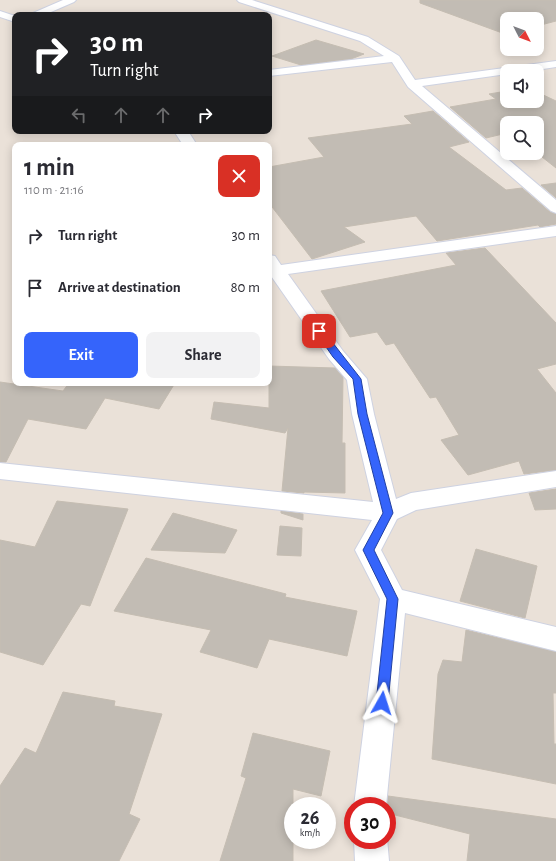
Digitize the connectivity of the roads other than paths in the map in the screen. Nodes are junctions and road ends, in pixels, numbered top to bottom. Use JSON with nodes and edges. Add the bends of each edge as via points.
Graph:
{"nodes":[{"id":1,"x":71,"y":0,"type":"edge"},
{"id":2,"x":242,"y":0,"type":"edge"},
{"id":3,"x":43,"y":12,"type":"edge"},
{"id":4,"x":0,"y":14,"type":"edge"},
{"id":5,"x":12,"y":18,"type":"edge"},
{"id":6,"x":395,"y":58,"type":"junction"},
{"id":7,"x":556,"y":64,"type":"edge"},
{"id":8,"x":272,"y":73,"type":"edge"},
{"id":9,"x":412,"y":84,"type":"junction"},
{"id":10,"x":556,"y":208,"type":"edge"},
{"id":11,"x":556,"y":231,"type":"edge"},
{"id":12,"x":273,"y":266,"type":"edge"},
{"id":13,"x":0,"y":471,"type":"edge"},
{"id":14,"x":556,"y":479,"type":"edge"},
{"id":15,"x":388,"y":513,"type":"junction"},
{"id":16,"x":393,"y":599,"type":"junction"},
{"id":17,"x":556,"y":639,"type":"edge"},
{"id":18,"x":371,"y":797,"type":"edge"},
{"id":19,"x":371,"y":849,"type":"edge"},
{"id":20,"x":372,"y":861,"type":"edge"}],
"edges":[{"from":1,"to":3,"type":"street"},
{"from":2,"to":6,"type":"street","via":[[364,39]]},
{"from":4,"to":5,"type":"street"},
{"from":6,"to":8,"type":"street"},
{"from":6,"to":9,"type":"street"},
{"from":7,"to":9,"type":"street"},
{"from":9,"to":10,"type":"street"},
{"from":11,"to":12,"type":"street"},
{"from":12,"to":15,"type":"street","via":[[336,355],[357,379],[363,414]]},
{"from":13,"to":15,"type":"street"},
{"from":14,"to":15,"type":"street","via":[[411,502]]},
{"from":15,"to":16,"type":"street","via":[[368,550]]},
{"from":16,"to":17,"type":"street"},
{"from":16,"to":18,"type":"street"},
{"from":19,"to":20,"type":"street"}]}
